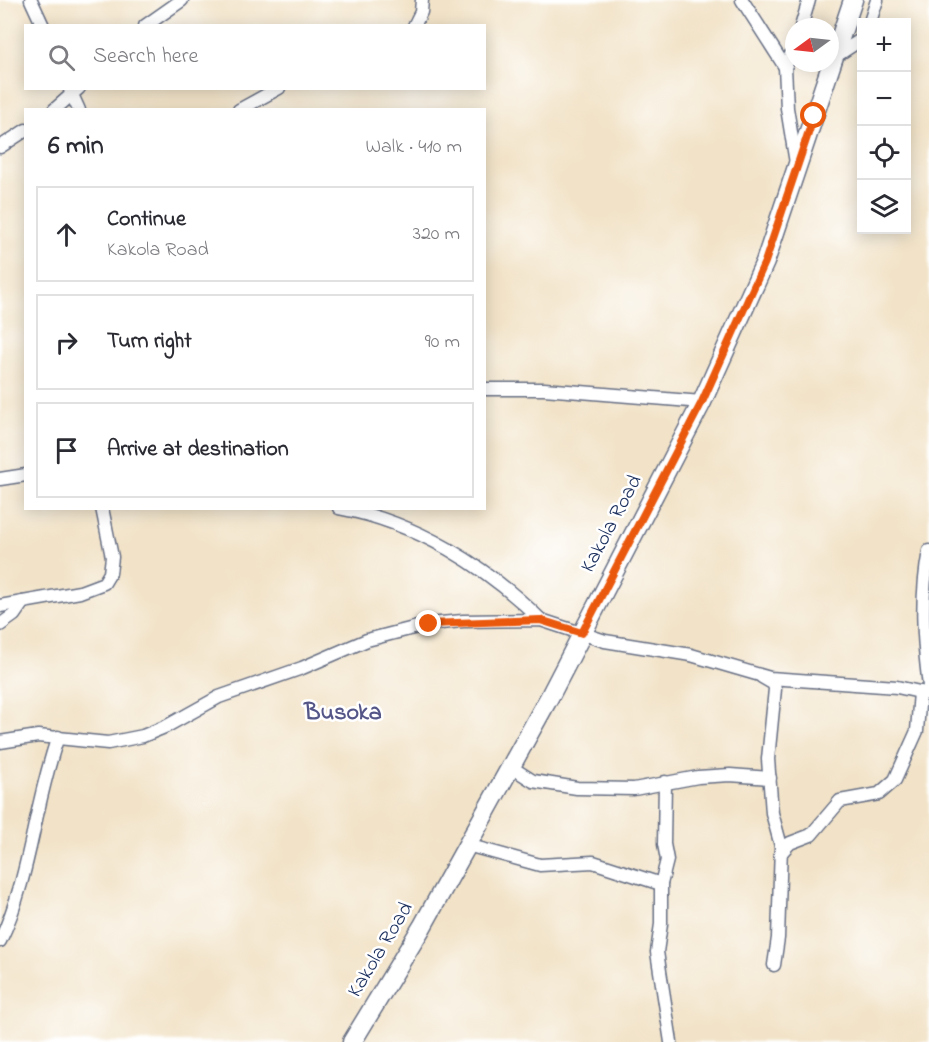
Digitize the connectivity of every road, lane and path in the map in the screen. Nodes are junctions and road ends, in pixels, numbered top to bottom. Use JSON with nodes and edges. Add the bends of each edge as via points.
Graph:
{"nodes":[{"id":1,"x":31,"y":0,"type":"edge"},
{"id":2,"x":182,"y":0,"type":"edge"},
{"id":3,"x":422,"y":0,"type":"edge"},
{"id":4,"x":742,"y":0,"type":"edge"},
{"id":5,"x":809,"y":0,"type":"edge"},
{"id":6,"x":853,"y":0,"type":"edge"},
{"id":7,"x":877,"y":0,"type":"edge"},
{"id":8,"x":804,"y":18,"type":"edge"},
{"id":9,"x":871,"y":18,"type":"edge"},
{"id":10,"x":42,"y":24,"type":"edge"},
{"id":11,"x":148,"y":24,"type":"edge"},
{"id":12,"x":415,"y":24,"type":"edge"},
{"id":13,"x":839,"y":41,"type":"edge"},
{"id":14,"x":857,"y":42,"type":"edge"},
{"id":15,"x":839,"y":54,"type":"edge"},
{"id":16,"x":785,"y":67,"type":"edge"},
{"id":17,"x":785,"y":72,"type":"edge"},
{"id":18,"x":828,"y":72,"type":"edge"},
{"id":19,"x":275,"y":90,"type":"edge"},
{"id":20,"x":74,"y":91,"type":"edge"},
{"id":21,"x":56,"y":108,"type":"edge"},
{"id":22,"x":79,"y":108,"type":"edge"},
{"id":23,"x":243,"y":108,"type":"edge"},
{"id":24,"x":24,"y":131,"type":"edge"},
{"id":25,"x":0,"y":147,"type":"edge"},
{"id":26,"x":797,"y":167,"type":"junction"},
{"id":27,"x":486,"y":389,"type":"edge"},
{"id":28,"x":702,"y":402,"type":"junction"},
{"id":29,"x":24,"y":475,"type":"edge"},
{"id":30,"x":0,"y":479,"type":"edge"},
{"id":31,"x":102,"y":510,"type":"edge"},
{"id":32,"x":346,"y":510,"type":"edge"},
{"id":33,"x":929,"y":551,"type":"edge"},
{"id":34,"x":23,"y":602,"type":"junction"},
{"id":35,"x":0,"y":606,"type":"edge"},
{"id":36,"x":540,"y":620,"type":"junction"},
{"id":37,"x":0,"y":625,"type":"edge"},
{"id":38,"x":582,"y":633,"type":"junction"},
{"id":39,"x":761,"y":676,"type":"junction"},
{"id":40,"x":926,"y":691,"type":"edge"},
{"id":41,"x":929,"y":717,"type":"edge"},
{"id":42,"x":58,"y":737,"type":"junction"},
{"id":43,"x":914,"y":738,"type":"junction"},
{"id":44,"x":0,"y":742,"type":"edge"},
{"id":45,"x":511,"y":767,"type":"junction"},
{"id":46,"x":770,"y":778,"type":"junction"},
{"id":47,"x":665,"y":782,"type":"junction"},
{"id":48,"x":467,"y":845,"type":"junction"},
{"id":49,"x":780,"y":854,"type":"junction"},
{"id":50,"x":661,"y":884,"type":"junction"},
{"id":51,"x":0,"y":941,"type":"edge"},
{"id":52,"x":774,"y":965,"type":"dead end"},
{"id":53,"x":352,"y":1042,"type":"edge"},
{"id":54,"x":670,"y":1042,"type":"edge"}],
"edges":[{"from":1,"to":10,"type":"street"},
{"from":2,"to":11,"type":"street"},
{"from":3,"to":12,"type":"street"},
{"from":4,"to":16,"type":"street"},
{"from":5,"to":8,"type":"street"},
{"from":6,"to":13,"type":"main road","name":"Kakola Road"},
{"from":7,"to":9,"type":"street"},
{"from":14,"to":15,"type":"street"},
{"from":17,"to":26,"type":"street"},
{"from":18,"to":26,"type":"main road","name":"Kakola Road"},
{"from":19,"to":23,"type":"street"},
{"from":20,"to":21,"type":"street"},
{"from":20,"to":22,"type":"street"},
{"from":24,"to":25,"type":"street"},
{"from":26,"to":28,"type":"main road","name":"Kakola Road","via":[[765,262]]},
{"from":27,"to":28,"type":"street","via":[[544,389]]},
{"from":28,"to":38,"type":"main road","name":"Kakola Road"},
{"from":29,"to":30,"type":"street"},
{"from":31,"to":34,"type":"street","via":[[112,557],[104,583],[80,592]]},
{"from":32,"to":36,"type":"street","via":[[446,545],[517,597]]},
{"from":33,"to":40,"type":"street","via":[[923,586]]},
{"from":34,"to":35,"type":"street"},
{"from":34,"to":37,"type":"street"},
{"from":36,"to":38,"type":"street"},
{"from":36,"to":42,"type":"street","via":[[429,624],[367,640],[219,697],[143,736],[97,743]]},
{"from":38,"to":39,"type":"street","via":[[605,641],[691,655]]},
{"from":38,"to":45,"type":"main road","name":"Kakola Road"},
{"from":39,"to":40,"type":"street"},
{"from":39,"to":46,"type":"street","via":[[775,688],[768,759]]},
{"from":40,"to":43,"type":"street"},
{"from":41,"to":43,"type":"street"},
{"from":42,"to":44,"type":"street"},
{"from":42,"to":51,"type":"street","via":[[46,774],[27,868]]},
{"from":43,"to":49,"type":"street","via":[[886,790],[862,799],[840,801],[811,835],[790,843]]},
{"from":45,"to":47,"type":"street","via":[[533,781],[578,788],[634,789]]},
{"from":45,"to":48,"type":"main road","name":"Kakola Road"},
{"from":46,"to":47,"type":"street","via":[[730,775]]},
{"from":46,"to":49,"type":"street"},
{"from":47,"to":50,"type":"street","via":[[667,860]]},
{"from":48,"to":50,"type":"street","via":[[540,865],[593,862]]},
{"from":48,"to":53,"type":"main road","name":"Kakola Road"},
{"from":49,"to":52,"type":"street"},
{"from":50,"to":54,"type":"street","via":[[658,967]]}]}
